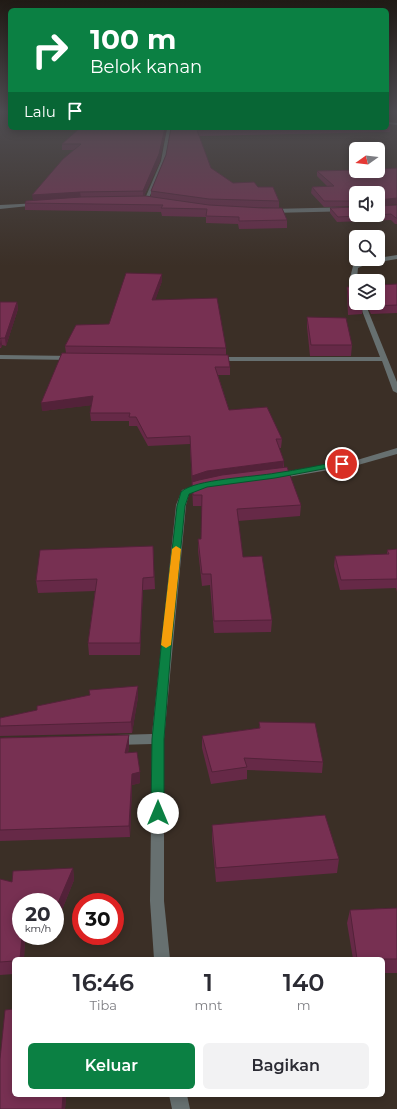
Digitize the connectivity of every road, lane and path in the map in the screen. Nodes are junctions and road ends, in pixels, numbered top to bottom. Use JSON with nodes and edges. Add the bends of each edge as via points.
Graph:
{"nodes":[{"id":1,"x":162,"y":163,"type":"edge"},
{"id":2,"x":139,"y":200,"type":"edge"},
{"id":3,"x":146,"y":200,"type":"junction"},
{"id":4,"x":153,"y":201,"type":"edge"},
{"id":5,"x":46,"y":203,"type":"edge"},
{"id":6,"x":0,"y":207,"type":"edge"},
{"id":7,"x":349,"y":209,"type":"edge"},
{"id":8,"x":263,"y":212,"type":"edge"},
{"id":9,"x":397,"y":257,"type":"edge"},
{"id":10,"x":354,"y":274,"type":"edge"},
{"id":11,"x":365,"y":310,"type":"edge"},
{"id":12,"x":0,"y":357,"type":"edge"},
{"id":13,"x":84,"y":358,"type":"edge"},
{"id":14,"x":208,"y":359,"type":"edge"},
{"id":15,"x":384,"y":359,"type":"junction"},
{"id":16,"x":397,"y":391,"type":"edge"},
{"id":17,"x":397,"y":451,"type":"edge"},
{"id":18,"x":267,"y":477,"type":"edge"},
{"id":19,"x":215,"y":484,"type":"edge"},
{"id":20,"x":158,"y":739,"type":"junction"},
{"id":21,"x":103,"y":740,"type":"edge"},
{"id":22,"x":162,"y":957,"type":"edge"},
{"id":23,"x":178,"y":1097,"type":"edge"},
{"id":24,"x":180,"y":1109,"type":"edge"}],
"edges":[{"from":1,"to":3,"type":"street"},
{"from":2,"to":3,"type":"street"},
{"from":3,"to":4,"type":"street"},
{"from":5,"to":6,"type":"street"},
{"from":7,"to":8,"type":"street"},
{"from":9,"to":10,"type":"street","via":[[365,262],[355,267]]},
{"from":11,"to":15,"type":"street"},
{"from":12,"to":13,"type":"street"},
{"from":14,"to":15,"type":"street"},
{"from":15,"to":16,"type":"street"},
{"from":17,"to":18,"type":"street","via":[[358,462]]},
{"from":19,"to":20,"type":"street","via":[[185,492],[181,506]]},
{"from":20,"to":21,"type":"street"},
{"from":20,"to":22,"type":"street","via":[[157,901]]},
{"from":23,"to":24,"type":"street"}]}
